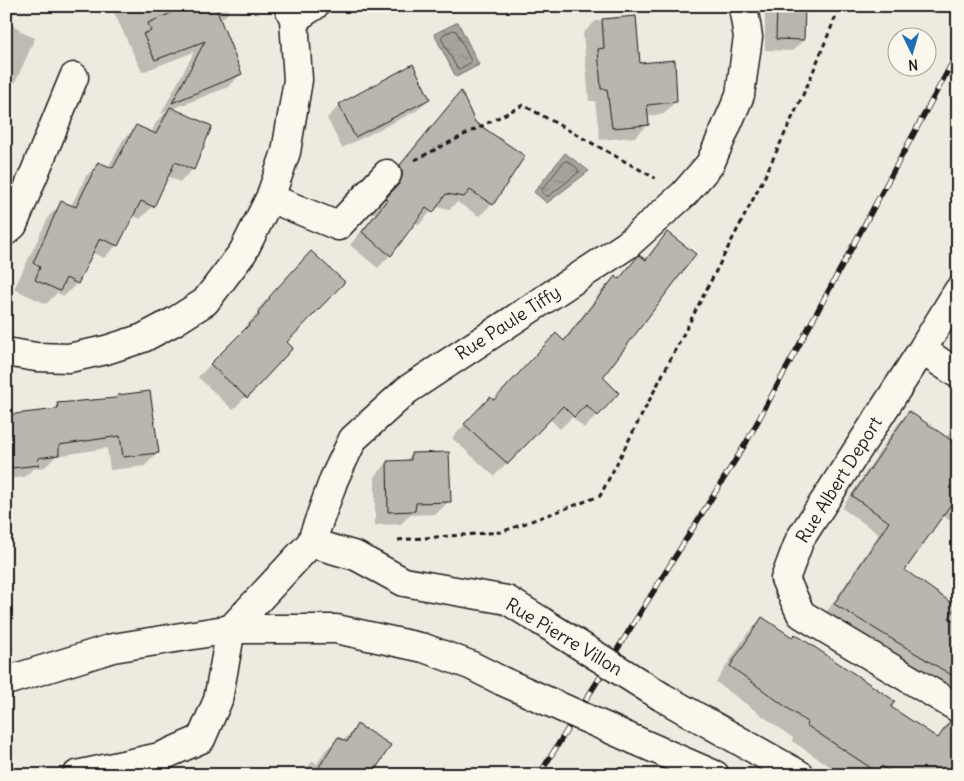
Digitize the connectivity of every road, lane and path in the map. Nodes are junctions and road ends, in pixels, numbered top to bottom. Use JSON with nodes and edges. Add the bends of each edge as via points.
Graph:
{"nodes":[{"id":1,"x":743,"y":6,"type":"edge"},
{"id":2,"x":840,"y":6,"type":"edge"},
{"id":3,"x":298,"y":10,"type":"edge"},
{"id":4,"x":74,"y":77,"type":"dead end"},
{"id":5,"x":387,"y":174,"type":"joint"},
{"id":6,"x":684,"y":194,"type":"junction"},
{"id":7,"x":270,"y":198,"type":"junction"},
{"id":8,"x":6,"y":231,"type":"edge"},
{"id":9,"x":958,"y":291,"type":"edge"},
{"id":10,"x":922,"y":350,"type":"junction"},
{"id":11,"x":6,"y":352,"type":"edge"},
{"id":12,"x":958,"y":374,"type":"edge"},
{"id":13,"x":395,"y":540,"type":"dead end"},
{"id":14,"x":311,"y":543,"type":"junction"},
{"id":15,"x":231,"y":628,"type":"junction"},
{"id":16,"x":6,"y":681,"type":"edge"},
{"id":17,"x":958,"y":708,"type":"edge"},
{"id":18,"x":77,"y":775,"type":"edge"},
{"id":19,"x":715,"y":775,"type":"edge"},
{"id":20,"x":800,"y":775,"type":"edge"}],
"edges":[{"from":1,"to":6,"type":"street","name":"Rue Paule Tiffy","via":[[748,37],[740,95],[710,164]]},
{"from":2,"to":13,"type":"path","via":[[765,176],[600,496],[501,532]]},
{"from":3,"to":7,"type":"street","via":[[298,80],[286,152]]},
{"from":4,"to":8,"type":"street","via":[[13,226]]},
{"from":5,"to":6,"type":"path","via":[[523,106]]},
{"from":5,"to":7,"type":"street","via":[[338,226]]},
{"from":6,"to":14,"type":"street","name":"Rue Paule Tiffy","via":[[627,245],[406,390],[353,439],[334,479]]},
{"from":7,"to":11,"type":"street","via":[[243,252],[205,302],[175,321],[143,338],[69,358]]},
{"from":9,"to":10,"type":"street","name":"Rue Albert Deport"},
{"from":10,"to":12,"type":"street"},
{"from":10,"to":17,"type":"street","name":"Rue Albert Deport","via":[[800,539],[785,579],[801,614]]},
{"from":14,"to":15,"type":"street","name":"Rue Paule Tiffy"},
{"from":14,"to":20,"type":"street","name":"Rue Pierre Villon","bridge":true,"via":[[356,556],[404,582],[507,600],[662,697]]},
{"from":15,"to":16,"type":"street","via":[[113,648]]},
{"from":15,"to":18,"type":"street","via":[[218,700],[201,739],[160,757]]},
{"from":15,"to":19,"type":"street","bridge":true,"via":[[336,629],[424,648],[470,665]]}]}
